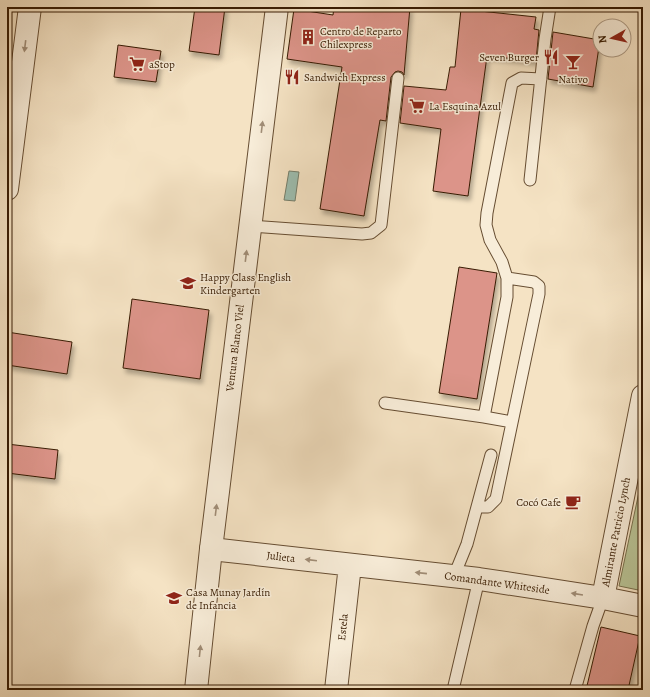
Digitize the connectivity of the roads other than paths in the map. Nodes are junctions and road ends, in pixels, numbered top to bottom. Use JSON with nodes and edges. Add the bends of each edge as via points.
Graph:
{"nodes":[{"id":1,"x":30,"y":7,"type":"edge"},
{"id":2,"x":277,"y":7,"type":"edge"},
{"id":3,"x":550,"y":7,"type":"edge"},
{"id":4,"x":398,"y":78,"type":"dead end"},
{"id":5,"x":541,"y":79,"type":"junction"},
{"id":6,"x":530,"y":180,"type":"dead end"},
{"id":7,"x":7,"y":189,"type":"edge"},
{"id":8,"x":250,"y":226,"type":"junction"},
{"id":9,"x":507,"y":278,"type":"junction"},
{"id":10,"x":643,"y":396,"type":"edge"},
{"id":11,"x":385,"y":403,"type":"dead end"},
{"id":12,"x":484,"y":417,"type":"junction"},
{"id":13,"x":512,"y":422,"type":"junction"},
{"id":14,"x":639,"y":435,"type":"edge"},
{"id":15,"x":491,"y":455,"type":"dead end"},
{"id":16,"x":477,"y":507,"type":"junction"},
{"id":17,"x":211,"y":549,"type":"junction"},
{"id":18,"x":350,"y":565,"type":"junction"},
{"id":19,"x":454,"y":576,"type":"junction"},
{"id":20,"x":479,"y":579,"type":"junction"},
{"id":21,"x":603,"y":598,"type":"junction"},
{"id":22,"x":643,"y":606,"type":"edge"},
{"id":23,"x":196,"y":690,"type":"edge"},
{"id":24,"x":336,"y":690,"type":"edge"},
{"id":25,"x":453,"y":690,"type":"edge"},
{"id":26,"x":575,"y":690,"type":"edge"}],
"edges":[{"from":1,"to":7,"type":"street","one_way":true},
{"from":8,"to":2,"type":"street","name":"Ventura Blanco Viel","one_way":true},
{"from":3,"to":5,"type":"lane"},
{"from":4,"to":8,"type":"lane","via":[[381,225],[371,233],[362,234]]},
{"from":5,"to":6,"type":"lane"},
{"from":5,"to":9,"type":"lane","via":[[521,78],[512,83],[486,213],[490,240]]},
{"from":17,"to":8,"type":"street","name":"Ventura Blanco Viel","one_way":true},
{"from":9,"to":12,"type":"lane","via":[[506,297]]},
{"from":9,"to":13,"type":"lane","via":[[534,282],[539,286]]},
{"from":10,"to":14,"type":"street","name":"Almirante Patricio Lynch"},
{"from":11,"to":12,"type":"lane"},
{"from":12,"to":13,"type":"lane"},
{"from":13,"to":16,"type":"lane","via":[[496,499],[488,507]]},
{"from":14,"to":21,"type":"street","name":"Almirante Patricio Lynch"},
{"from":15,"to":16,"type":"lane"},
{"from":16,"to":19,"type":"lane","via":[[467,544]]},
{"from":18,"to":17,"type":"street","name":"Julieta","one_way":true},
{"from":23,"to":17,"type":"street","name":"Ventura Blanco Viel","one_way":true},
{"from":19,"to":18,"type":"street","name":"Comandante Whiteside","one_way":true},
{"from":18,"to":24,"type":"street","name":"Estela"},
{"from":19,"to":20,"type":"street","name":"Comandante Whiteside"},
{"from":21,"to":20,"type":"street","name":"Comandante Whiteside","one_way":true},
{"from":20,"to":25,"type":"lane"},
{"from":21,"to":22,"type":"street","name":"Comandante Whiteside"},
{"from":21,"to":26,"type":"lane"}]}
